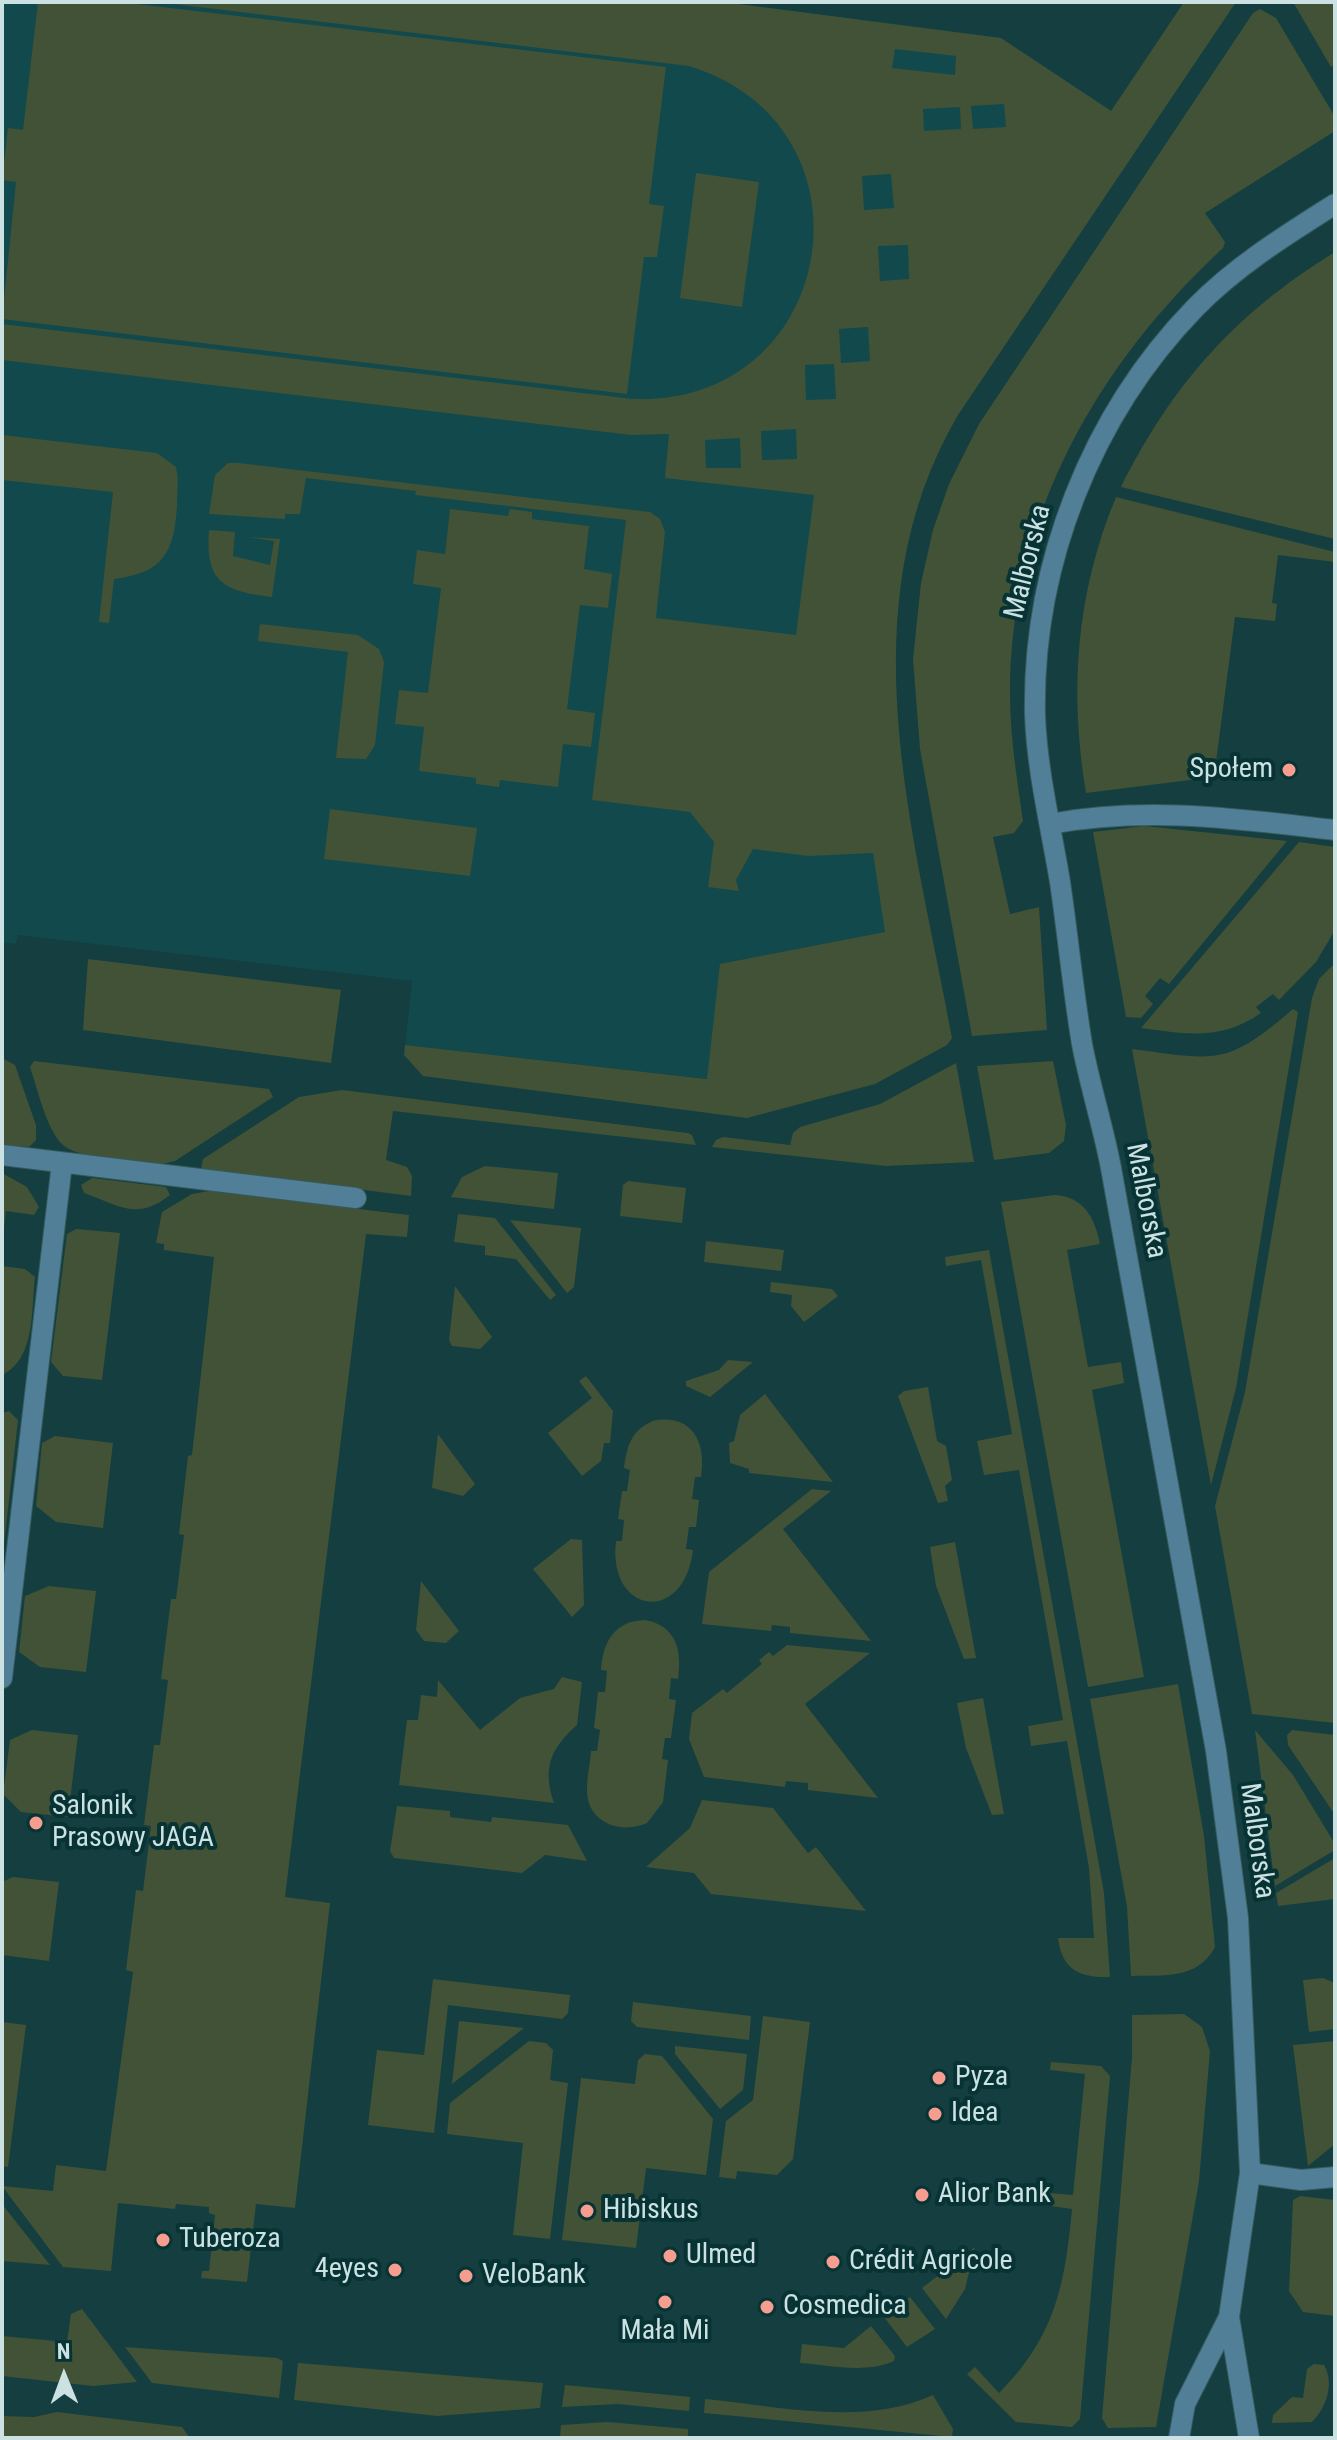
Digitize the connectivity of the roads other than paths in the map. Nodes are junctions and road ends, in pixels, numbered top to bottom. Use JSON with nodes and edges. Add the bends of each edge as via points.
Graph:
{"nodes":[{"id":1,"x":1335,"y":204,"type":"edge"},
{"id":2,"x":1050,"y":824,"type":"junction"},
{"id":3,"x":1335,"y":830,"type":"edge"},
{"id":4,"x":2,"y":1155,"type":"edge"},
{"id":5,"x":62,"y":1163,"type":"junction"},
{"id":6,"x":356,"y":1198,"type":"dead end"},
{"id":7,"x":2,"y":1678,"type":"edge"},
{"id":8,"x":1250,"y":2173,"type":"junction"},
{"id":9,"x":1335,"y":2177,"type":"edge"},
{"id":10,"x":1229,"y":2317,"type":"junction"},
{"id":11,"x":1179,"y":2438,"type":"edge"},
{"id":12,"x":1249,"y":2438,"type":"edge"}],
"edges":[{"from":1,"to":2,"type":"street","name":"Malborska","via":[[1249,260],[1194,309],[1134,385],[1086,470],[1055,555],[1039,640],[1035,717]]},
{"from":2,"to":3,"type":"street","via":[[1170,813]]},
{"from":2,"to":8,"type":"street","name":"Malborska","via":[[1082,1041],[1111,1168],[1216,1751],[1238,1918]]},
{"from":4,"to":5,"type":"street"},
{"from":5,"to":6,"type":"street"},
{"from":5,"to":7,"type":"street"},
{"from":8,"to":9,"type":"street","via":[[1301,2180]]},
{"from":8,"to":10,"type":"street","name":"Malborska"},
{"from":10,"to":11,"type":"street","name":"Malborska","via":[[1185,2404]]},
{"from":10,"to":12,"type":"street","name":"Malborska"}]}
